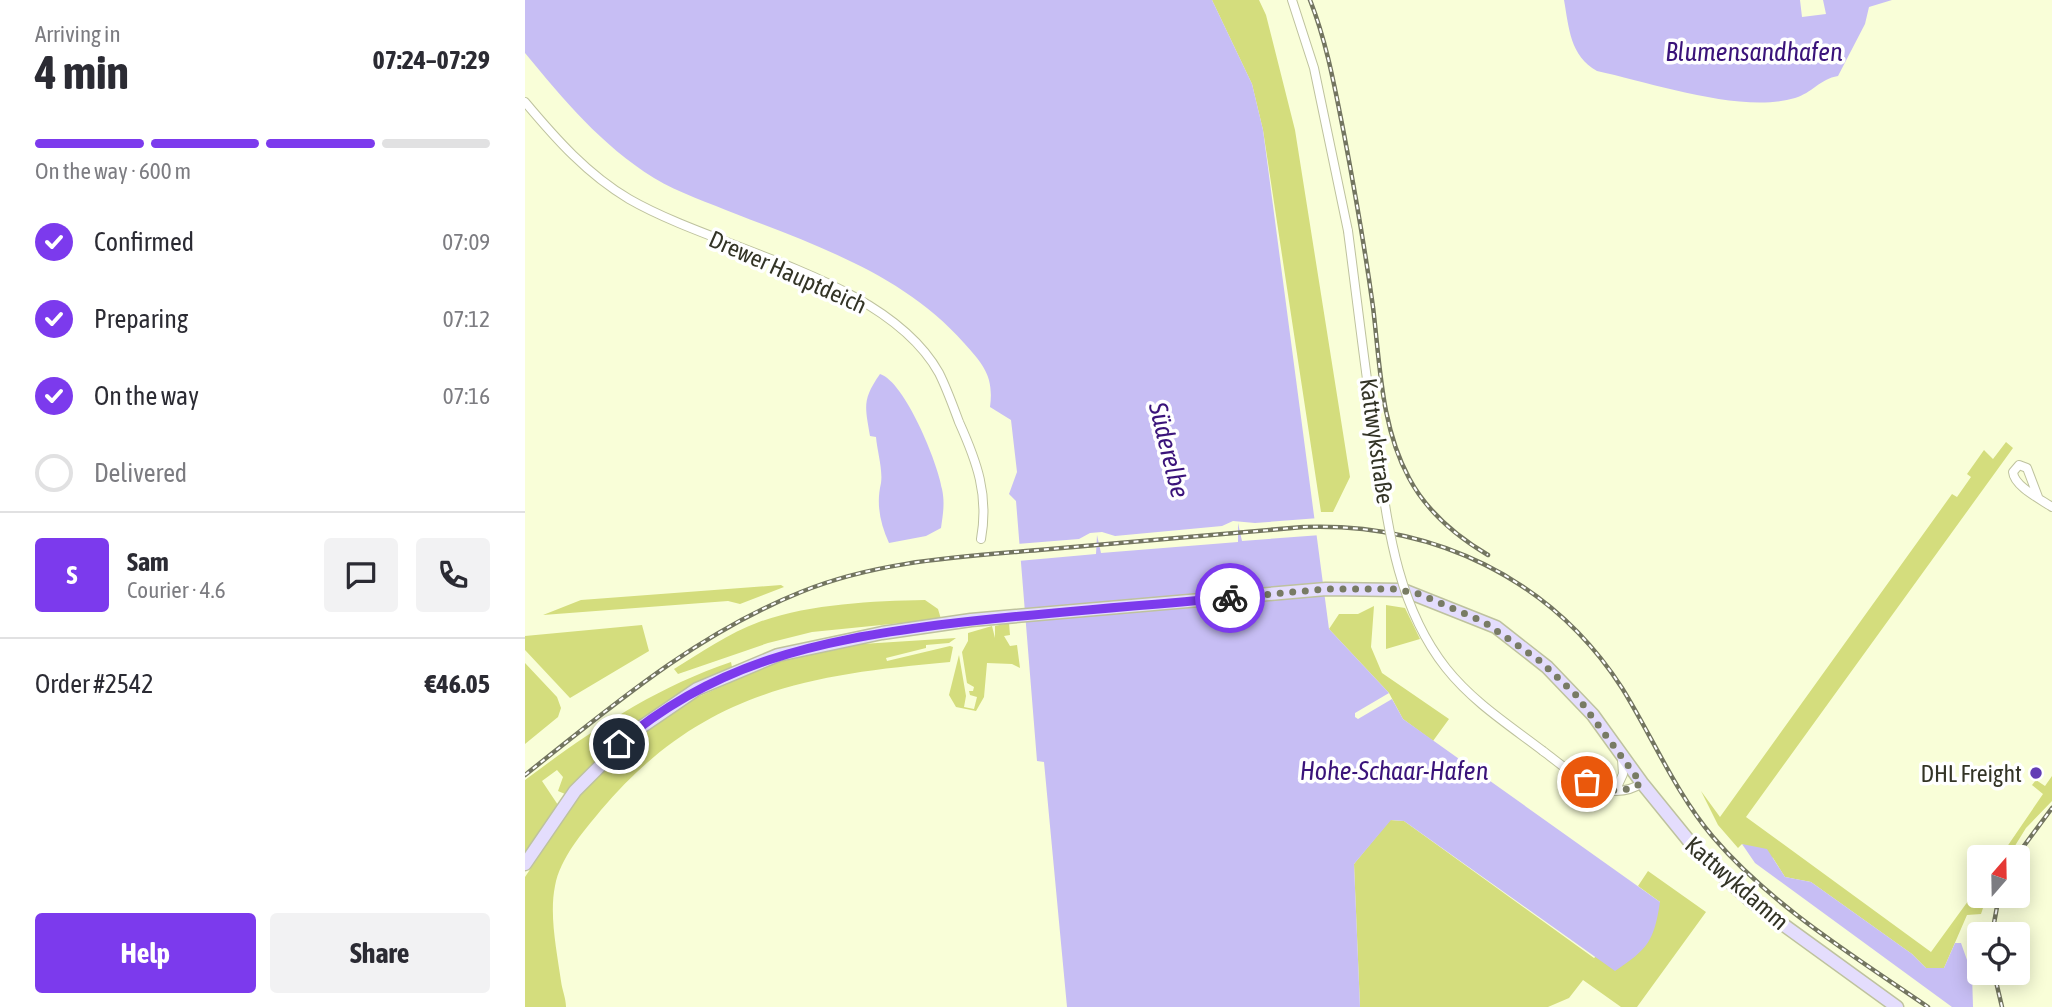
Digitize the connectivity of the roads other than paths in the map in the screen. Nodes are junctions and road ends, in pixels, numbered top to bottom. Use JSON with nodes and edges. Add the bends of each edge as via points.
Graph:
{"nodes":[{"id":1,"x":1292,"y":0,"type":"edge"},
{"id":2,"x":525,"y":102,"type":"edge"},
{"id":3,"x":2038,"y":497,"type":"dead end"},
{"id":4,"x":2052,"y":507,"type":"edge"},
{"id":5,"x":981,"y":540,"type":"dead end"},
{"id":6,"x":1621,"y":752,"type":"junction"},
{"id":7,"x":1641,"y":783,"type":"junction"},
{"id":8,"x":1616,"y":787,"type":"junction"},
{"id":9,"x":525,"y":864,"type":"edge"},
{"id":10,"x":1897,"y":1007,"type":"edge"}],
"edges":[{"from":1,"to":8,"type":"street","name":"Kattwykstraße","bridge":true,"via":[[1314,68],[1348,232],[1388,521],[1406,594],[1429,644],[1481,704],[1592,786]]},
{"from":2,"to":5,"type":"street","name":"Drewer Hauptdeich","via":[[576,160],[627,198],[668,220],[775,260],[874,309],[899,328],[938,373],[971,450],[984,495]]},
{"from":3,"to":4,"type":"street"},
{"from":6,"to":7,"type":"main road","name":"Kattwykdamm"},
{"from":6,"to":8,"type":"street","via":[[1623,770]]},
{"from":6,"to":9,"type":"main road","name":"Kattwykdamm","via":[[1576,695],[1516,643],[1466,616],[1391,592],[1326,589],[1021,615],[908,628],[804,648],[714,680],[665,709],[612,751],[566,803]]},
{"from":7,"to":8,"type":"street","via":[[1627,790]]},
{"from":7,"to":10,"type":"main road","name":"Kattwykdamm","via":[[1702,858],[1742,894]]}]}
